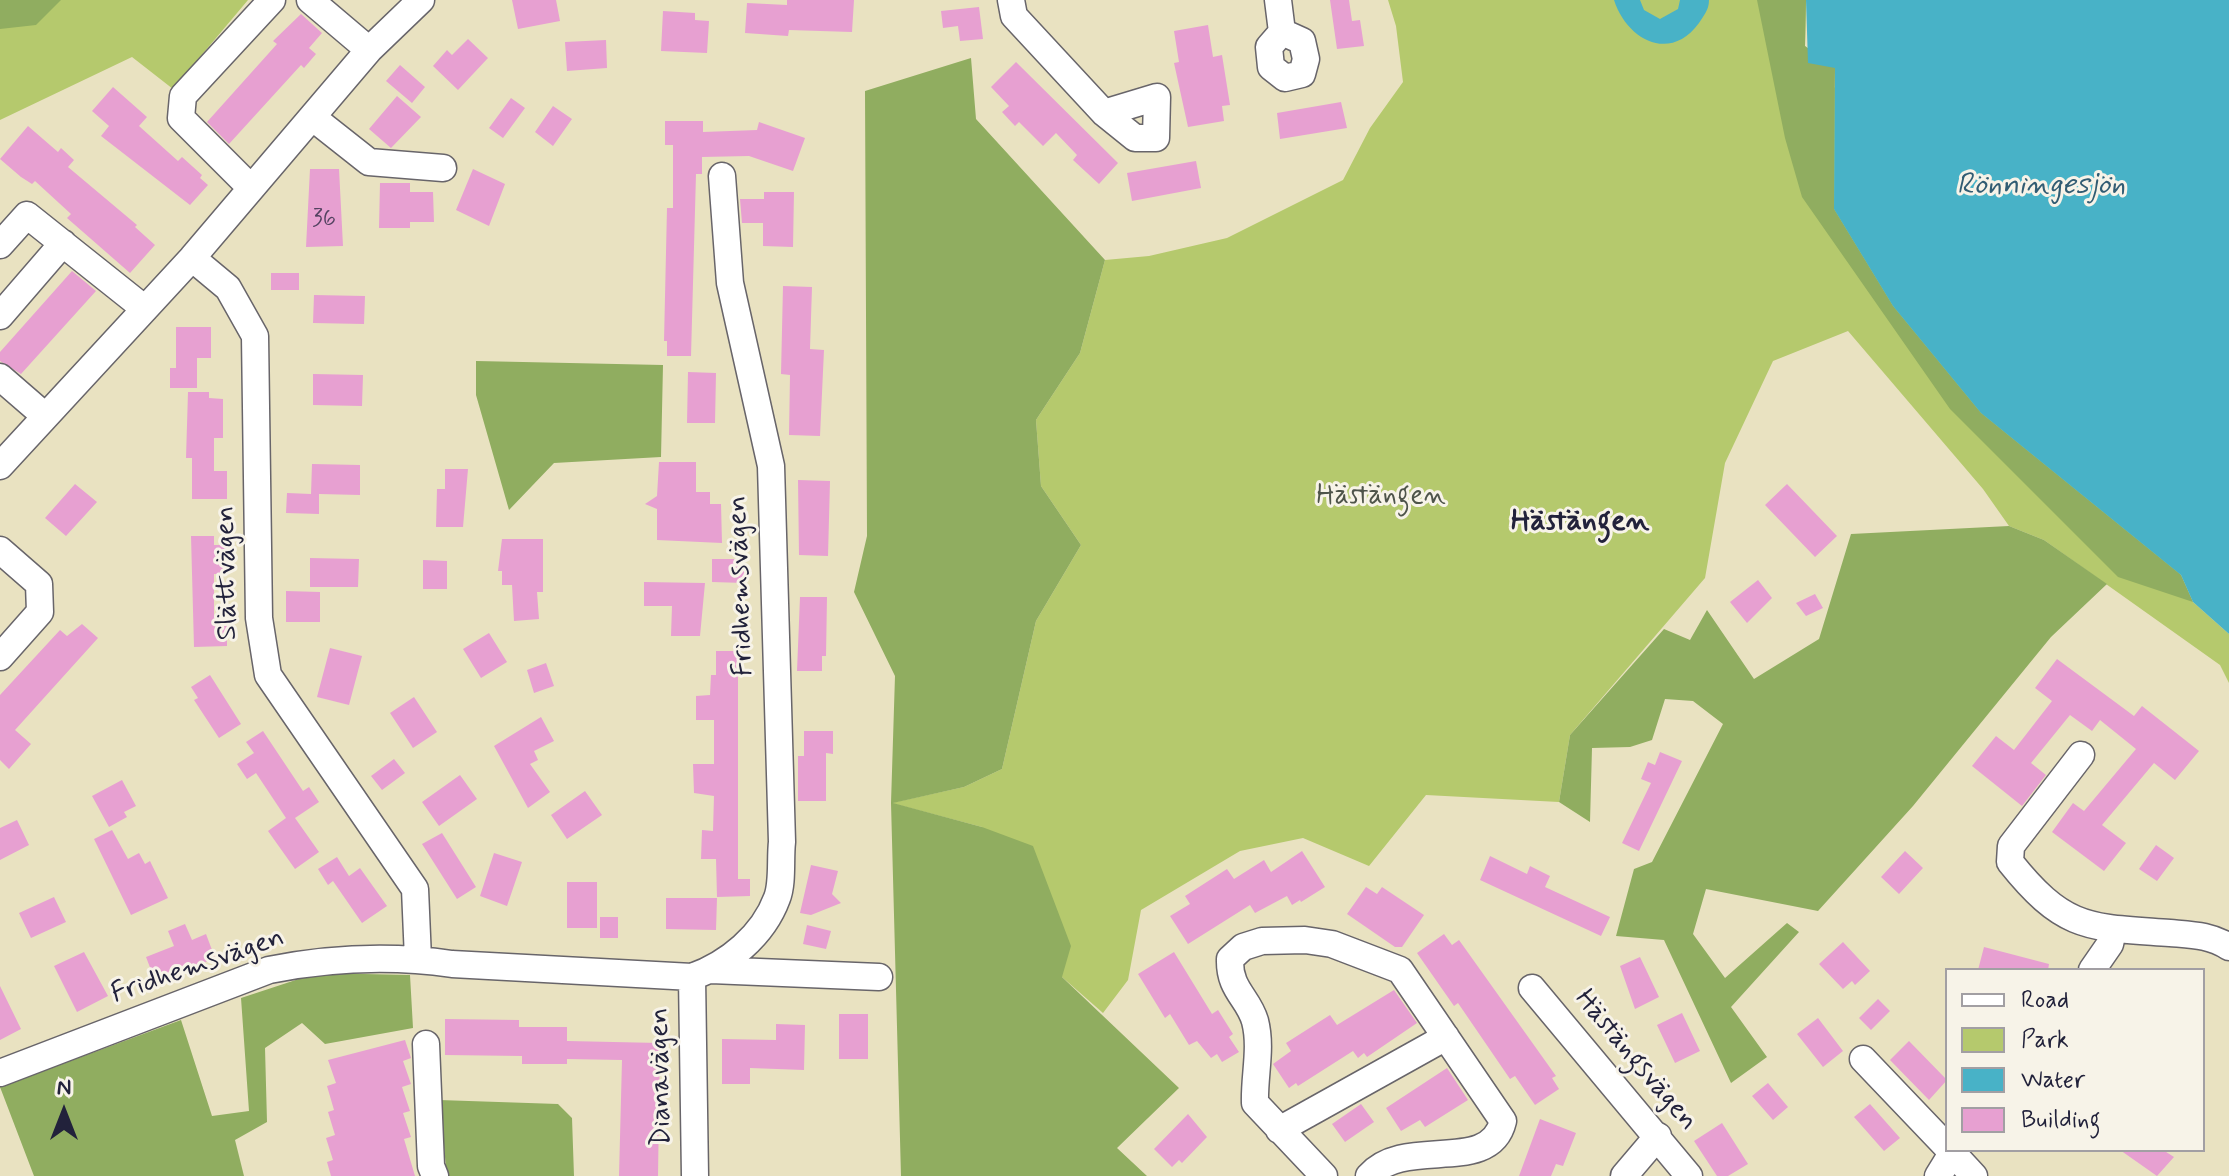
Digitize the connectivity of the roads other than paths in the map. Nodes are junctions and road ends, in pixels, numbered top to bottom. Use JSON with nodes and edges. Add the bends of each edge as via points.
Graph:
{"nodes":[{"id":1,"x":272,"y":0,"type":"edge"},
{"id":2,"x":310,"y":0,"type":"edge"},
{"id":3,"x":421,"y":0,"type":"edge"},
{"id":4,"x":1011,"y":0,"type":"edge"},
{"id":5,"x":1278,"y":0,"type":"edge"},
{"id":6,"x":1282,"y":32,"type":"dead end"},
{"id":7,"x":369,"y":50,"type":"junction"},
{"id":8,"x":1104,"y":113,"type":"dead end"},
{"id":9,"x":312,"y":117,"type":"junction"},
{"id":10,"x":443,"y":168,"type":"dead end"},
{"id":11,"x":722,"y":176,"type":"dead end"},
{"id":12,"x":250,"y":187,"type":"junction"},
{"id":13,"x":63,"y":243,"type":"junction"},
{"id":14,"x":0,"y":245,"type":"edge"},
{"id":15,"x":192,"y":258,"type":"junction"},
{"id":16,"x":145,"y":309,"type":"junction"},
{"id":17,"x":0,"y":316,"type":"edge"},
{"id":18,"x":0,"y":377,"type":"edge"},
{"id":19,"x":45,"y":416,"type":"junction"},
{"id":20,"x":0,"y":466,"type":"edge"},
{"id":21,"x":0,"y":550,"type":"edge"},
{"id":22,"x":0,"y":657,"type":"edge"},
{"id":23,"x":2081,"y":755,"type":"dead end"},
{"id":24,"x":2113,"y":931,"type":"junction"},
{"id":25,"x":2229,"y":947,"type":"edge"},
{"id":26,"x":418,"y":959,"type":"junction"},
{"id":27,"x":2093,"y":968,"type":"edge"},
{"id":28,"x":702,"y":974,"type":"junction"},
{"id":29,"x":879,"y":977,"type":"dead end"},
{"id":30,"x":1532,"y":988,"type":"dead end"},
{"id":31,"x":1446,"y":1037,"type":"junction"},
{"id":32,"x":426,"y":1044,"type":"dead end"},
{"id":33,"x":1863,"y":1059,"type":"dead end"},
{"id":34,"x":0,"y":1073,"type":"edge"},
{"id":35,"x":1279,"y":1130,"type":"junction"},
{"id":36,"x":1658,"y":1136,"type":"junction"},
{"id":37,"x":1945,"y":1144,"type":"edge"},
{"id":38,"x":1950,"y":1152,"type":"edge"},
{"id":39,"x":1953,"y":1152,"type":"edge"},
{"id":40,"x":435,"y":1176,"type":"edge"},
{"id":41,"x":695,"y":1176,"type":"edge"},
{"id":42,"x":1324,"y":1176,"type":"edge"},
{"id":43,"x":1369,"y":1176,"type":"edge"},
{"id":44,"x":1624,"y":1176,"type":"edge"},
{"id":45,"x":1689,"y":1176,"type":"edge"},
{"id":46,"x":1938,"y":1176,"type":"edge"},
{"id":47,"x":1974,"y":1176,"type":"edge"}],
"edges":[{"from":1,"to":12,"type":"street","via":[[183,96],[181,118]]},
{"from":2,"to":7,"type":"street"},
{"from":3,"to":7,"type":"street"},
{"from":4,"to":8,"type":"street","via":[[1014,16]]},
{"from":5,"to":6,"type":"street"},
{"from":7,"to":9,"type":"street"},
{"from":9,"to":10,"type":"street","via":[[369,162]]},
{"from":9,"to":12,"type":"street"},
{"from":11,"to":28,"type":"street","name":"Fridhemsvägen","via":[[730,283],[771,466],[782,842],[778,897],[754,938]]},
{"from":12,"to":15,"type":"street"},
{"from":13,"to":14,"type":"street","via":[[27,215]]},
{"from":13,"to":16,"type":"street"},
{"from":13,"to":17,"type":"street"},
{"from":15,"to":16,"type":"street"},
{"from":15,"to":26,"type":"street","name":"Slättvägen","via":[[228,288],[255,336],[259,618],[268,675],[415,889]]},
{"from":16,"to":19,"type":"street"},
{"from":18,"to":19,"type":"street"},
{"from":19,"to":20,"type":"street"},
{"from":21,"to":22,"type":"street","via":[[39,584],[40,612]]},
{"from":23,"to":24,"type":"street","via":[[2011,846],[2010,862],[2030,887],[2075,922]]},
{"from":24,"to":25,"type":"street","via":[[2213,937]]},
{"from":24,"to":27,"type":"street"},
{"from":26,"to":28,"type":"street","name":"Fridhemsvägen"},
{"from":26,"to":34,"type":"street","name":"Fridhemsvägen","via":[[338,959],[269,970]]},
{"from":28,"to":29,"type":"street","name":"Fridhemsvägen"},
{"from":28,"to":41,"type":"street","name":"Dianavägen"},
{"from":30,"to":36,"type":"street","name":"Hästängsvägen"},
{"from":31,"to":35,"type":"street"},
{"from":31,"to":35,"type":"street","via":[[1400,970],[1332,944],[1262,941],[1243,947],[1230,959],[1230,974],[1254,1018],[1255,1103]]},
{"from":31,"to":43,"type":"street","via":[[1503,1121],[1499,1149],[1485,1165],[1462,1171],[1389,1165]]},
{"from":32,"to":40,"type":"street"},
{"from":33,"to":37,"type":"street"},
{"from":35,"to":42,"type":"street"},
{"from":36,"to":44,"type":"street"},
{"from":36,"to":45,"type":"street","name":"Hästängsvägen"},
{"from":38,"to":46,"type":"street"},
{"from":39,"to":47,"type":"street"}]}
